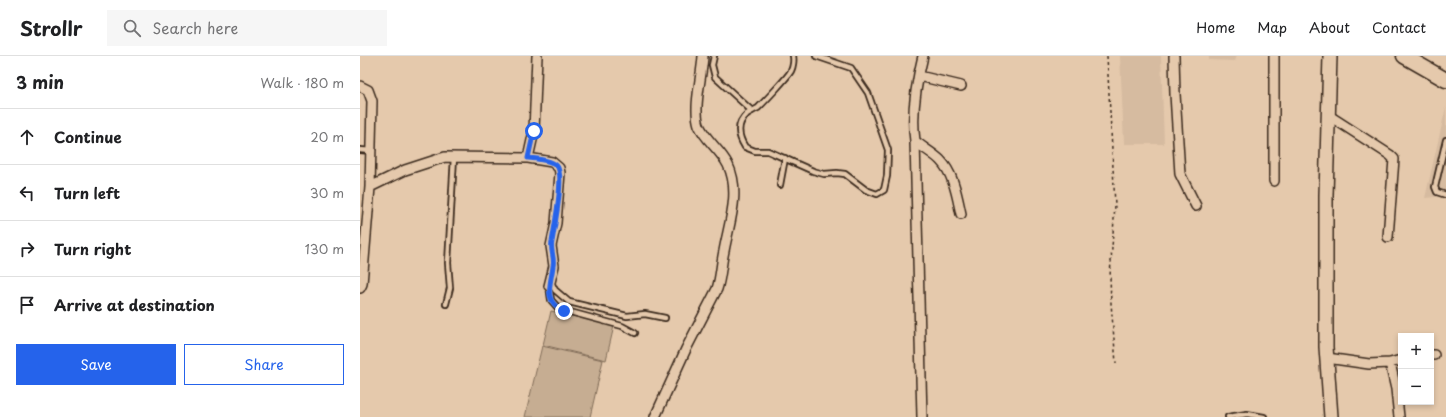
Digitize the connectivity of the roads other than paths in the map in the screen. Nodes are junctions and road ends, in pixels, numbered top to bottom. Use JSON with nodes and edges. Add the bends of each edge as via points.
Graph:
{"nodes":[{"id":1,"x":537,"y":56,"type":"edge"},
{"id":2,"x":703,"y":56,"type":"edge"},
{"id":3,"x":714,"y":56,"type":"edge"},
{"id":4,"x":793,"y":56,"type":"edge"},
{"id":5,"x":816,"y":56,"type":"edge"},
{"id":6,"x":923,"y":56,"type":"edge"},
{"id":7,"x":1174,"y":56,"type":"edge"},
{"id":8,"x":1274,"y":56,"type":"edge"},
{"id":9,"x":1330,"y":56,"type":"edge"},
{"id":10,"x":1408,"y":57,"type":"edge"},
{"id":11,"x":919,"y":76,"type":"junction"},
{"id":12,"x":1446,"y":80,"type":"edge"},
{"id":13,"x":360,"y":86,"type":"edge"},
{"id":14,"x":961,"y":86,"type":"dead end"},
{"id":15,"x":752,"y":111,"type":"junction"},
{"id":16,"x":1328,"y":115,"type":"junction"},
{"id":17,"x":1446,"y":140,"type":"edge"},
{"id":18,"x":915,"y":141,"type":"junction"},
{"id":19,"x":360,"y":150,"type":"edge"},
{"id":20,"x":371,"y":151,"type":"junction"},
{"id":21,"x":454,"y":157,"type":"junction"},
{"id":22,"x":528,"y":158,"type":"junction"},
{"id":23,"x":786,"y":158,"type":"junction"},
{"id":24,"x":1274,"y":181,"type":"dead end"},
{"id":25,"x":780,"y":185,"type":"dead end"},
{"id":26,"x":370,"y":187,"type":"junction"},
{"id":27,"x":1446,"y":195,"type":"edge"},
{"id":28,"x":1196,"y":206,"type":"dead end"},
{"id":29,"x":961,"y":214,"type":"dead end"},
{"id":30,"x":1388,"y":237,"type":"dead end"},
{"id":31,"x":550,"y":283,"type":"junction"},
{"id":32,"x":360,"y":288,"type":"edge"},
{"id":33,"x":446,"y":304,"type":"dead end"},
{"id":34,"x":665,"y":318,"type":"dead end"},
{"id":35,"x":635,"y":334,"type":"dead end"},
{"id":36,"x":1327,"y":358,"type":"junction"},
{"id":37,"x":1398,"y":361,"type":"edge"},
{"id":38,"x":1390,"y":363,"type":"junction"},
{"id":39,"x":655,"y":417,"type":"edge"},
{"id":40,"x":922,"y":417,"type":"edge"},
{"id":41,"x":1228,"y":417,"type":"edge"},
{"id":42,"x":1264,"y":417,"type":"edge"},
{"id":43,"x":1331,"y":417,"type":"edge"},
{"id":44,"x":1399,"y":417,"type":"edge"}],
"edges":[{"from":1,"to":22,"type":"street","via":[[534,131]]},
{"from":2,"to":39,"type":"street","via":[[698,97],[699,124],[731,170],[733,207],[717,290]]},
{"from":3,"to":15,"type":"lane","via":[[712,65],[715,77]]},
{"from":4,"to":15,"type":"lane","via":[[791,71]]},
{"from":5,"to":23,"type":"lane","via":[[851,68],[868,93],[888,150],[884,190],[877,194],[866,190],[845,174],[824,174],[802,167]]},
{"from":6,"to":11,"type":"street"},
{"from":7,"to":28,"type":"street","via":[[1180,174]]},
{"from":8,"to":24,"type":"street"},
{"from":9,"to":16,"type":"street"},
{"from":10,"to":12,"type":"main road"},
{"from":11,"to":14,"type":"street"},
{"from":11,"to":18,"type":"street","via":[[914,106]]},
{"from":13,"to":20,"type":"street","via":[[368,90],[372,101]]},
{"from":15,"to":23,"type":"lane","via":[[742,120],[738,132],[745,147],[768,151]]},
{"from":16,"to":30,"type":"street","via":[[1394,159]]},
{"from":16,"to":36,"type":"street"},
{"from":17,"to":27,"type":"lane","via":[[1435,187],[1437,192]]},
{"from":18,"to":29,"type":"street","via":[[940,161],[949,172]]},
{"from":18,"to":40,"type":"street"},
{"from":19,"to":20,"type":"lane"},
{"from":20,"to":26,"type":"street"},
{"from":21,"to":22,"type":"street"},
{"from":21,"to":26,"type":"street","via":[[435,159]]},
{"from":21,"to":33,"type":"lane","via":[[448,263],[450,288]]},
{"from":22,"to":31,"type":"street","via":[[552,162],[559,168],[560,173],[557,216],[551,246],[554,266]]},
{"from":23,"to":25,"type":"lane"},
{"from":26,"to":32,"type":"street"},
{"from":31,"to":34,"type":"lane","via":[[569,302],[627,316],[645,314]]},
{"from":31,"to":35,"type":"lane","via":[[551,300],[558,309],[622,326]]},
{"from":36,"to":38,"type":"street","via":[[1368,364]]},
{"from":36,"to":43,"type":"street"},
{"from":37,"to":38,"type":"street"},
{"from":38,"to":44,"type":"street"},
{"from":41,"to":42,"type":"lane","via":[[1247,414]]}]}
